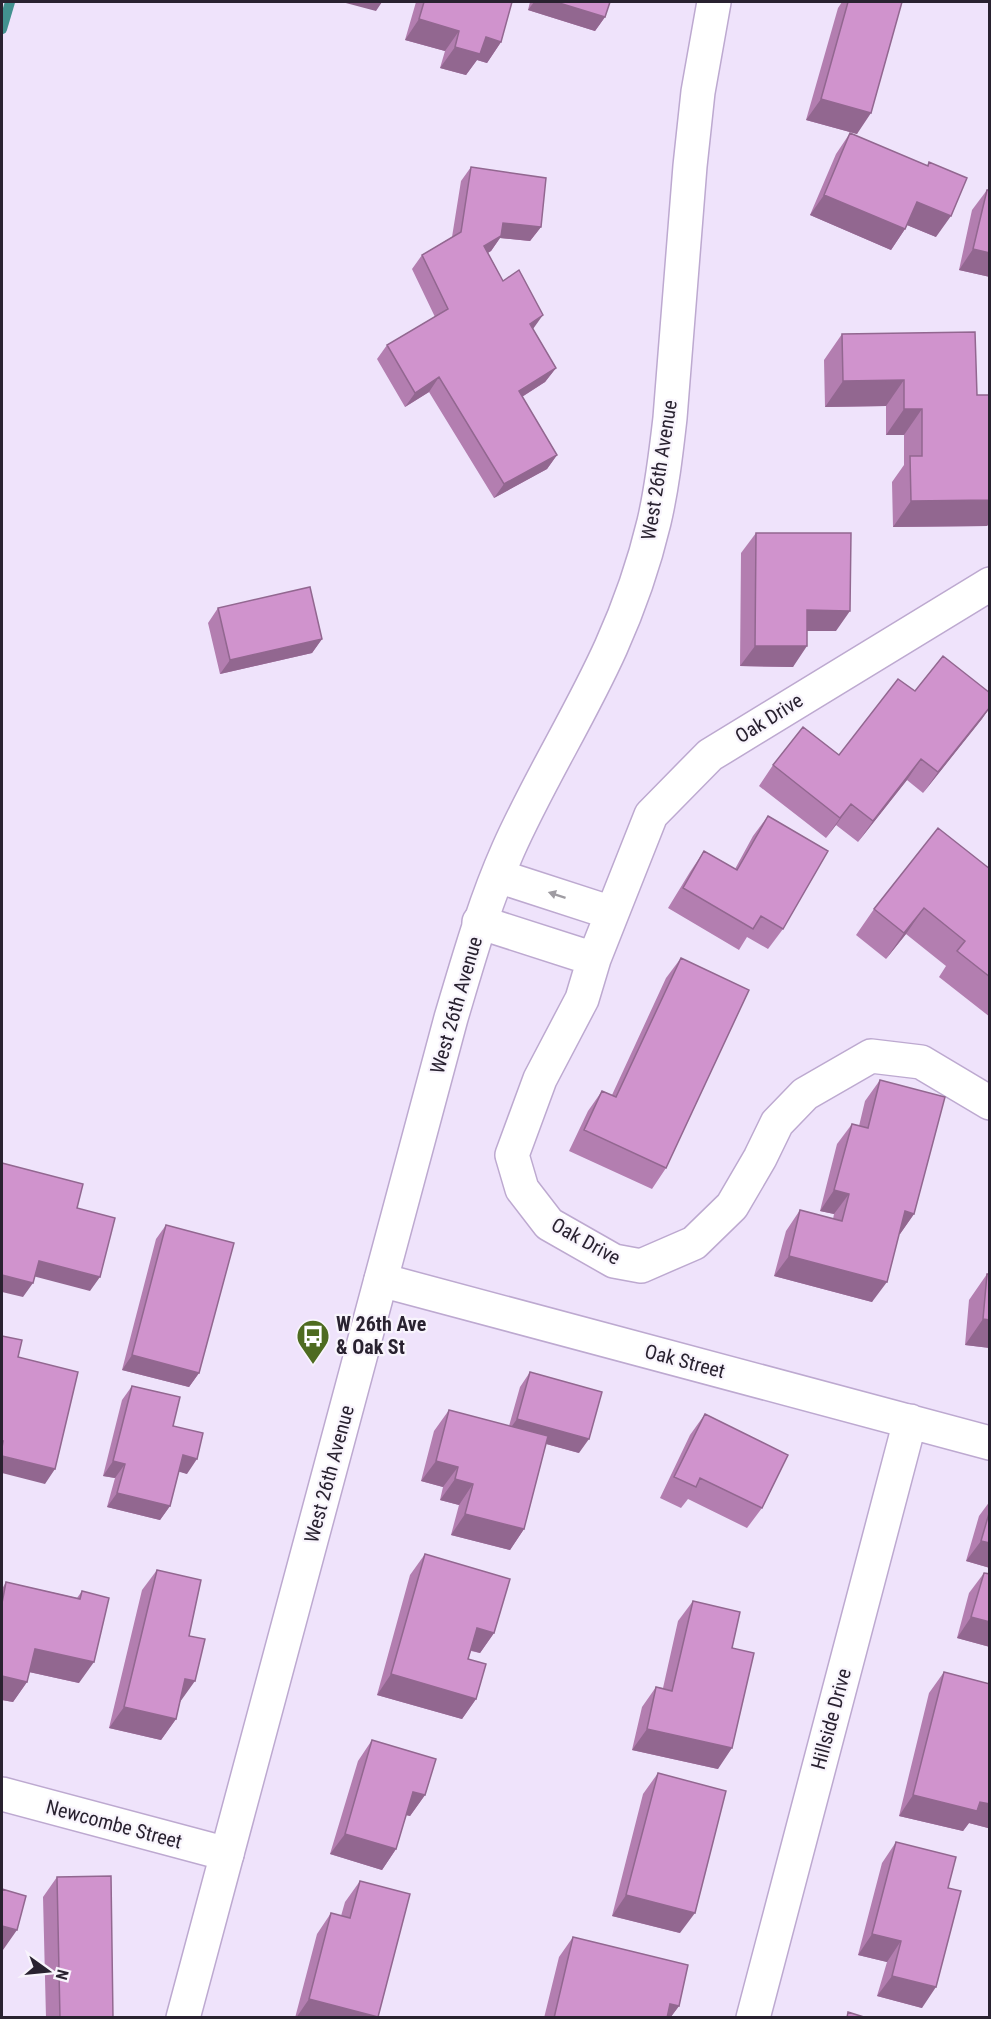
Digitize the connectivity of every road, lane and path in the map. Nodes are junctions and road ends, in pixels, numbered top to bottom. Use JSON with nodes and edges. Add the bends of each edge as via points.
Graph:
{"nodes":[{"id":1,"x":714,"y":2,"type":"edge"},
{"id":2,"x":990,"y":584,"type":"edge"},
{"id":3,"x":498,"y":876,"type":"junction"},
{"id":4,"x":612,"y":913,"type":"junction"},
{"id":5,"x":479,"y":922,"type":"junction"},
{"id":6,"x":594,"y":959,"type":"junction"},
{"id":7,"x":990,"y":1103,"type":"edge"},
{"id":8,"x":381,"y":1280,"type":"junction"},
{"id":9,"x":910,"y":1421,"type":"junction"},
{"id":10,"x":990,"y":1443,"type":"edge"},
{"id":11,"x":2,"y":1794,"type":"edge"},
{"id":12,"x":227,"y":1854,"type":"junction"},
{"id":13,"x":183,"y":2018,"type":"edge"},
{"id":14,"x":753,"y":2018,"type":"edge"}],
"edges":[{"from":1,"to":3,"type":"street","name":"West 26th Avenue","via":[[697,102],[670,418],[654,521],[612,646],[528,807]]},
{"from":2,"to":4,"type":"street","name":"Oak Drive","via":[[710,755],[651,814]]},
{"from":4,"to":3,"type":"street","one_way":true},
{"from":3,"to":5,"type":"street","name":"West 26th Avenue"},
{"from":4,"to":6,"type":"street","name":"Oak Drive"},
{"from":5,"to":6,"type":"street"},
{"from":5,"to":8,"type":"street","name":"West 26th Avenue"},
{"from":6,"to":7,"type":"street","name":"Oak Drive","via":[[582,999],[540,1079],[512,1155],[522,1189],[549,1224],[614,1261],[641,1266],[694,1243],[732,1206],[777,1123],[805,1094],[871,1056],[921,1062]]},
{"from":8,"to":9,"type":"street","name":"Oak Street"},
{"from":8,"to":12,"type":"street","name":"West 26th Avenue"},
{"from":9,"to":10,"type":"street","name":"Oak Street"},
{"from":9,"to":14,"type":"street","name":"Hillside Drive"},
{"from":11,"to":12,"type":"street","name":"Newcombe Street"},
{"from":12,"to":13,"type":"street","name":"West 26th Avenue"}]}
